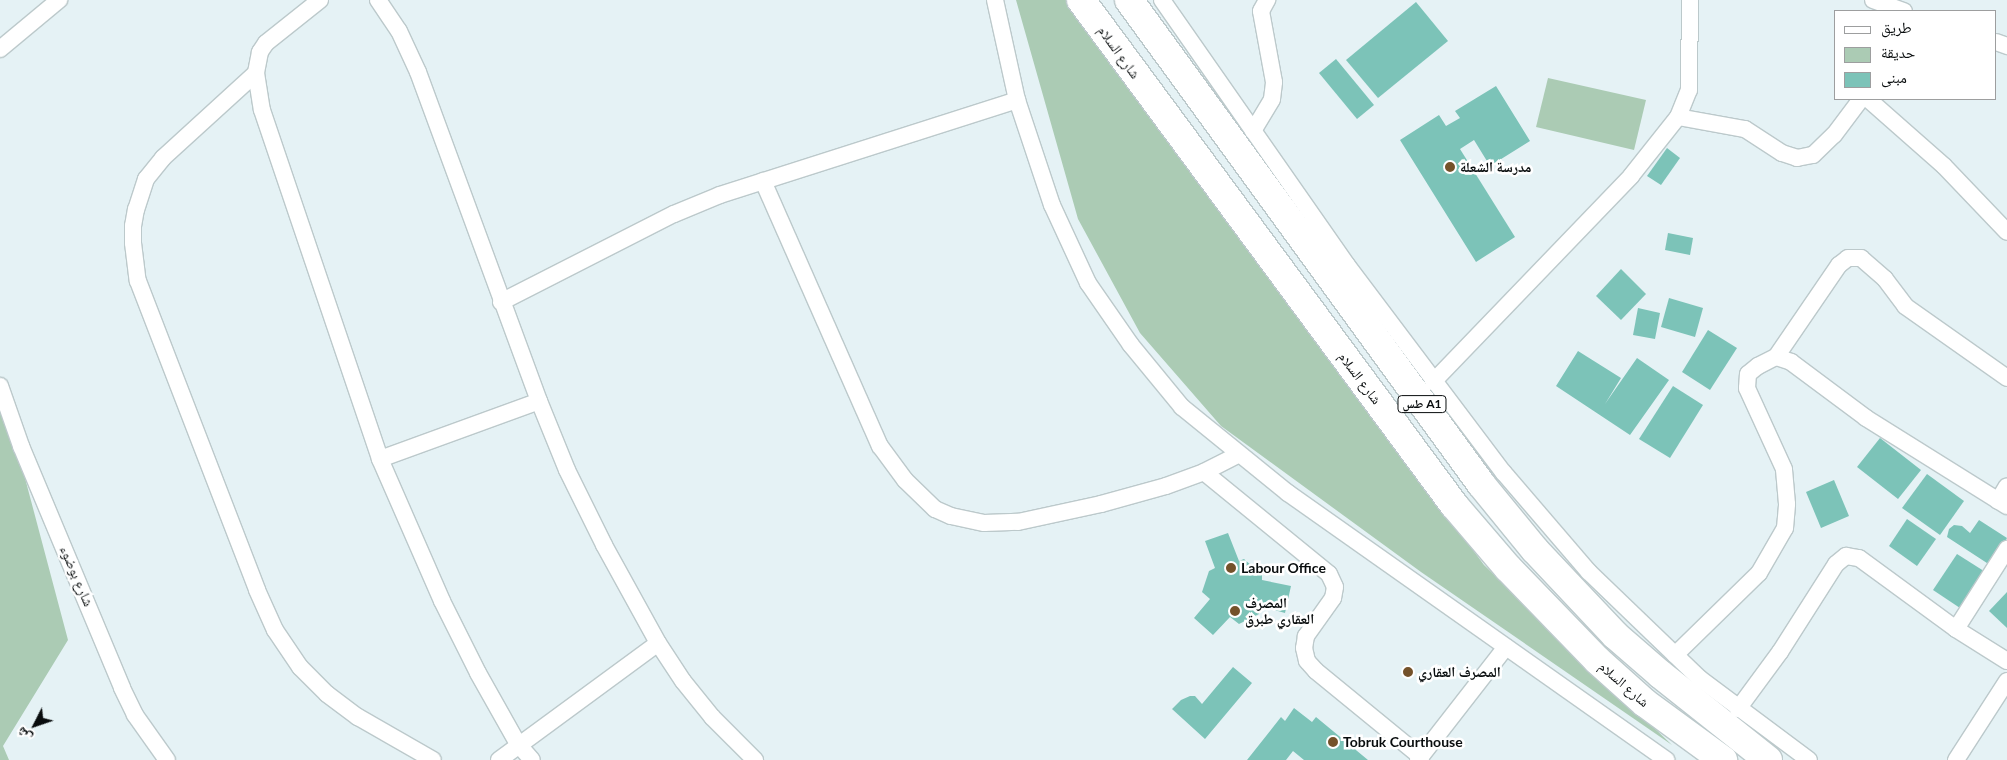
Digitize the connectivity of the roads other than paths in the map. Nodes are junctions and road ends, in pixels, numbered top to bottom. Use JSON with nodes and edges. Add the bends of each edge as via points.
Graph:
{"nodes":[{"id":1,"x":59,"y":0,"type":"edge"},
{"id":2,"x":320,"y":0,"type":"edge"},
{"id":3,"x":378,"y":0,"type":"edge"},
{"id":4,"x":995,"y":0,"type":"edge"},
{"id":5,"x":1081,"y":0,"type":"edge"},
{"id":6,"x":1129,"y":0,"type":"edge"},
{"id":7,"x":1162,"y":0,"type":"edge"},
{"id":8,"x":1267,"y":0,"type":"edge"},
{"id":9,"x":1690,"y":0,"type":"edge"},
{"id":10,"x":1873,"y":0,"type":"edge"},
{"id":11,"x":1895,"y":10,"type":"edge"},
{"id":12,"x":0,"y":49,"type":"edge"},
{"id":13,"x":256,"y":73,"type":"junction"},
{"id":14,"x":1017,"y":100,"type":"junction"},
{"id":15,"x":1860,"y":100,"type":"edge"},
{"id":16,"x":1869,"y":100,"type":"edge"},
{"id":17,"x":1678,"y":117,"type":"junction"},
{"id":18,"x":1253,"y":131,"type":"junction"},
{"id":19,"x":763,"y":181,"type":"junction"},
{"id":20,"x":2007,"y":232,"type":"edge"},
{"id":21,"x":501,"y":302,"type":"junction"},
{"id":22,"x":1776,"y":357,"type":"junction"},
{"id":23,"x":2007,"y":378,"type":"edge"},
{"id":24,"x":1433,"y":382,"type":"junction"},
{"id":25,"x":0,"y":386,"type":"edge"},
{"id":26,"x":539,"y":402,"type":"junction"},
{"id":27,"x":1239,"y":454,"type":"junction"},
{"id":28,"x":380,"y":459,"type":"junction"},
{"id":29,"x":1204,"y":472,"type":"junction"},
{"id":30,"x":2007,"y":486,"type":"edge"},
{"id":31,"x":2002,"y":504,"type":"edge"},
{"id":32,"x":2007,"y":549,"type":"edge"},
{"id":33,"x":1956,"y":629,"type":"junction"},
{"id":34,"x":658,"y":643,"type":"junction"},
{"id":35,"x":1506,"y":647,"type":"junction"},
{"id":36,"x":1675,"y":655,"type":"junction"},
{"id":37,"x":2007,"y":661,"type":"edge"},
{"id":38,"x":2007,"y":681,"type":"edge"},
{"id":39,"x":1738,"y":709,"type":"junction"},
{"id":40,"x":518,"y":744,"type":"junction"},
{"id":41,"x":1419,"y":758,"type":"edge"},
{"id":42,"x":167,"y":760,"type":"edge"},
{"id":43,"x":433,"y":760,"type":"edge"},
{"id":44,"x":499,"y":760,"type":"edge"},
{"id":45,"x":532,"y":760,"type":"edge"},
{"id":46,"x":756,"y":760,"type":"edge"},
{"id":47,"x":1666,"y":760,"type":"edge"},
{"id":48,"x":1724,"y":760,"type":"edge"},
{"id":49,"x":1768,"y":760,"type":"edge"},
{"id":50,"x":1809,"y":760,"type":"edge"},
{"id":51,"x":1956,"y":760,"type":"edge"}],
"edges":[{"from":1,"to":12,"type":"street"},
{"from":2,"to":13,"type":"street","via":[[266,44],[260,52]]},
{"from":3,"to":21,"type":"street","via":[[399,31],[418,72]]},
{"from":4,"to":14,"type":"street"},
{"from":5,"to":48,"type":"highway","name":"شارع السلام","via":[[1454,505],[1508,568],[1597,660],[1645,703]]},
{"from":6,"to":49,"type":"highway","number":"طس A1","via":[[1480,484],[1615,634],[1667,681]]},
{"from":7,"to":18,"type":"street"},
{"from":8,"to":18,"type":"street","via":[[1261,11],[1274,82],[1272,99]]},
{"from":9,"to":17,"type":"street","via":[[1689,90]]},
{"from":10,"to":11,"type":"street"},
{"from":13,"to":28,"type":"street","via":[[262,110]]},
{"from":13,"to":43,"type":"street","via":[[163,158],[146,179],[133,226],[138,281],[256,590],[283,642],[300,667],[342,706]]},
{"from":14,"to":19,"type":"street"},
{"from":14,"to":27,"type":"street","via":[[1052,205],[1088,283],[1130,345],[1182,407]]},
{"from":15,"to":17,"type":"street","via":[[1813,155],[1797,158],[1745,128]]},
{"from":16,"to":20,"type":"street","via":[[1944,166]]},
{"from":17,"to":24,"type":"street","via":[[1631,176]]},
{"from":18,"to":24,"type":"street"},
{"from":19,"to":21,"type":"street","via":[[674,214]]},
{"from":19,"to":29,"type":"street","via":[[880,446],[904,480],[935,509],[975,522],[1018,522],[1134,496]]},
{"from":21,"to":26,"type":"street"},
{"from":22,"to":23,"type":"street","via":[[1839,265],[1848,258],[1861,258],[1885,279],[1905,306]]},
{"from":22,"to":31,"type":"street","via":[[1791,362],[1866,418]]},
{"from":22,"to":36,"type":"street","via":[[1748,374],[1747,388],[1784,468],[1785,528],[1758,573]]},
{"from":24,"to":36,"type":"street","via":[[1504,473],[1589,572]]},
{"from":25,"to":42,"type":"street","name":"شارع بوضوء","via":[[21,446],[122,688],[135,715]]},
{"from":26,"to":28,"type":"street"},
{"from":26,"to":34,"type":"street","via":[[604,545]]},
{"from":27,"to":29,"type":"street"},
{"from":27,"to":35,"type":"street","via":[[1288,493]]},
{"from":28,"to":40,"type":"street","via":[[442,601]]},
{"from":29,"to":41,"type":"street","via":[[1329,574],[1334,587],[1333,598],[1306,636],[1307,661]]},
{"from":30,"to":31,"type":"street"},
{"from":32,"to":33,"type":"street"},
{"from":33,"to":37,"type":"street"},
{"from":33,"to":39,"type":"street","via":[[1859,558],[1846,556],[1836,564],[1780,652]]},
{"from":34,"to":40,"type":"street"},
{"from":34,"to":46,"type":"street","via":[[712,717]]},
{"from":35,"to":41,"type":"street"},
{"from":35,"to":47,"type":"street"},
{"from":36,"to":39,"type":"street"},
{"from":38,"to":51,"type":"street"},
{"from":39,"to":50,"type":"street"},
{"from":40,"to":44,"type":"street"},
{"from":40,"to":45,"type":"street"}]}
